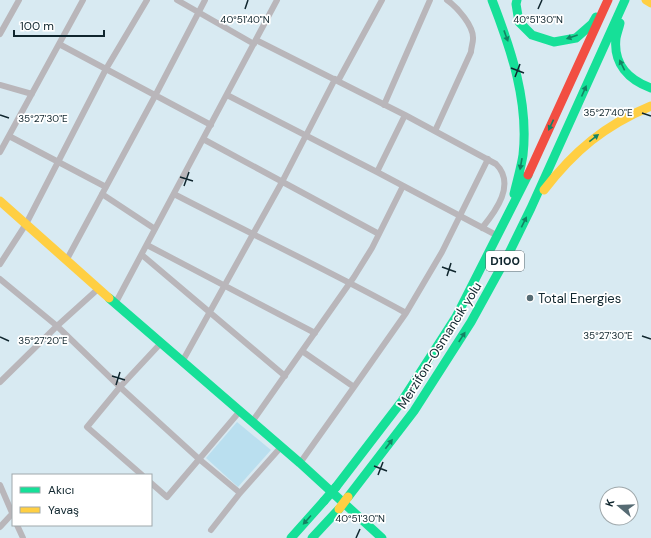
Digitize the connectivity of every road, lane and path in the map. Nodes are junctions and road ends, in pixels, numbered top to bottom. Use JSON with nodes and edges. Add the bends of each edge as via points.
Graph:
{"nodes":[{"id":1,"x":19,"y":0,"type":"edge"},
{"id":2,"x":83,"y":0,"type":"edge"},
{"id":3,"x":147,"y":0,"type":"edge"},
{"id":4,"x":177,"y":0,"type":"edge"},
{"id":5,"x":205,"y":0,"type":"edge"},
{"id":6,"x":277,"y":0,"type":"edge"},
{"id":7,"x":382,"y":0,"type":"edge"},
{"id":8,"x":430,"y":0,"type":"edge"},
{"id":9,"x":447,"y":0,"type":"edge"},
{"id":10,"x":492,"y":0,"type":"edge"},
{"id":11,"x":517,"y":0,"type":"edge"},
{"id":12,"x":608,"y":0,"type":"edge"},
{"id":13,"x":646,"y":0,"type":"edge"},
{"id":14,"x":651,"y":1,"type":"edge"},
{"id":15,"x":625,"y":2,"type":"edge"},
{"id":16,"x":199,"y":12,"type":"junction"},
{"id":17,"x":0,"y":18,"type":"edge"},
{"id":18,"x":7,"y":22,"type":"junction"},
{"id":19,"x":0,"y":34,"type":"edge"},
{"id":20,"x":255,"y":42,"type":"junction"},
{"id":21,"x":59,"y":44,"type":"junction"},
{"id":22,"x":106,"y":69,"type":"junction"},
{"id":23,"x":337,"y":80,"type":"junction"},
{"id":24,"x":0,"y":85,"type":"edge"},
{"id":25,"x":651,"y":88,"type":"edge"},
{"id":26,"x":32,"y":94,"type":"junction"},
{"id":27,"x":227,"y":95,"type":"junction"},
{"id":28,"x":155,"y":96,"type":"junction"},
{"id":29,"x":384,"y":105,"type":"junction"},
{"id":30,"x":651,"y":106,"type":"edge"},
{"id":31,"x":405,"y":115,"type":"junction"},
{"id":32,"x":211,"y":126,"type":"junction"},
{"id":33,"x":435,"y":131,"type":"junction"},
{"id":34,"x":9,"y":136,"type":"junction"},
{"id":35,"x":306,"y":136,"type":"junction"},
{"id":36,"x":203,"y":139,"type":"junction"},
{"id":37,"x":0,"y":152,"type":"edge"},
{"id":38,"x":488,"y":160,"type":"junction"},
{"id":39,"x":58,"y":161,"type":"junction"},
{"id":40,"x":377,"y":172,"type":"junction"},
{"id":41,"x":282,"y":182,"type":"junction"},
{"id":42,"x":403,"y":186,"type":"junction"},
{"id":43,"x":106,"y":187,"type":"junction"},
{"id":44,"x":102,"y":194,"type":"junction"},
{"id":45,"x":174,"y":194,"type":"junction"},
{"id":46,"x":0,"y":201,"type":"edge"},
{"id":47,"x":531,"y":208,"type":"junction"},
{"id":48,"x":460,"y":216,"type":"junction"},
{"id":49,"x":506,"y":219,"type":"junction"},
{"id":50,"x":26,"y":224,"type":"junction"},
{"id":51,"x":482,"y":228,"type":"junction"},
{"id":52,"x":155,"y":229,"type":"junction"},
{"id":53,"x":253,"y":234,"type":"junction"},
{"id":54,"x":379,"y":234,"type":"junction"},
{"id":55,"x":498,"y":236,"type":"junction"},
{"id":56,"x":147,"y":245,"type":"junction"},
{"id":57,"x":142,"y":255,"type":"junction"},
{"id":58,"x":66,"y":261,"type":"junction"},
{"id":59,"x":0,"y":264,"type":"edge"},
{"id":60,"x":0,"y":278,"type":"edge"},
{"id":61,"x":350,"y":282,"type":"junction"},
{"id":62,"x":226,"y":286,"type":"junction"},
{"id":63,"x":98,"y":289,"type":"junction"},
{"id":64,"x":115,"y":304,"type":"junction"},
{"id":65,"x":210,"y":313,"type":"junction"},
{"id":66,"x":406,"y":313,"type":"junction"},
{"id":67,"x":57,"y":326,"type":"junction"},
{"id":68,"x":315,"y":333,"type":"junction"},
{"id":69,"x":161,"y":343,"type":"junction"},
{"id":70,"x":302,"y":351,"type":"junction"},
{"id":71,"x":182,"y":362,"type":"junction"},
{"id":72,"x":285,"y":376,"type":"junction"},
{"id":73,"x":0,"y":382,"type":"edge"},
{"id":74,"x":120,"y":387,"type":"junction"},
{"id":75,"x":354,"y":387,"type":"junction"},
{"id":76,"x":240,"y":411,"type":"junction"},
{"id":77,"x":252,"y":422,"type":"junction"},
{"id":78,"x":281,"y":447,"type":"junction"},
{"id":79,"x":199,"y":459,"type":"junction"},
{"id":80,"x":300,"y":463,"type":"junction"},
{"id":81,"x":141,"y":474,"type":"edge"},
{"id":82,"x":152,"y":484,"type":"edge"},
{"id":83,"x":0,"y":485,"type":"edge"},
{"id":84,"x":240,"y":494,"type":"junction"},
{"id":85,"x":12,"y":513,"type":"edge"},
{"id":86,"x":12,"y":516,"type":"edge"},
{"id":87,"x":17,"y":526,"type":"edge"},
{"id":88,"x":0,"y":527,"type":"edge"},
{"id":89,"x":211,"y":530,"type":"dead end"},
{"id":90,"x":23,"y":538,"type":"edge"},
{"id":91,"x":291,"y":538,"type":"edge"},
{"id":92,"x":312,"y":538,"type":"edge"},
{"id":93,"x":382,"y":538,"type":"edge"}],
"edges":[{"from":1,"to":18,"type":"street"},
{"from":2,"to":21,"type":"street"},
{"from":3,"to":22,"type":"street"},
{"from":4,"to":16,"type":"street"},
{"from":5,"to":16,"type":"street"},
{"from":6,"to":20,"type":"street"},
{"from":7,"to":23,"type":"street"},
{"from":8,"to":29,"type":"street"},
{"from":9,"to":33,"type":"street","via":[[470,26],[473,38],[471,52]]},
{"from":10,"to":49,"type":"main road","one_way":true,"via":[[514,64],[523,118],[523,155]]},
{"from":12,"to":11,"type":"main road","one_way":true,"via":[[592,24],[576,38],[554,42],[532,35],[519,22]]},
{"from":12,"to":49,"type":"main road","name":"Merzifon-Osmancık yolu","number":"D100","one_way":true},
{"from":13,"to":14,"type":"main road"},
{"from":25,"to":15,"type":"main road","one_way":true,"via":[[638,84],[626,73],[618,57],[616,39]]},
{"from":47,"to":15,"type":"main road","name":"Merzifon-Osmancık yolu","number":"D100","one_way":true},
{"from":16,"to":20,"type":"street"},
{"from":16,"to":28,"type":"street"},
{"from":17,"to":18,"type":"street"},
{"from":18,"to":19,"type":"street"},
{"from":20,"to":23,"type":"street"},
{"from":20,"to":27,"type":"street"},
{"from":21,"to":22,"type":"street"},
{"from":21,"to":26,"type":"street"},
{"from":22,"to":28,"type":"street"},
{"from":22,"to":39,"type":"street"},
{"from":23,"to":29,"type":"street"},
{"from":23,"to":35,"type":"street"},
{"from":24,"to":26,"type":"street"},
{"from":26,"to":34,"type":"street"},
{"from":27,"to":32,"type":"street"},
{"from":27,"to":35,"type":"street"},
{"from":28,"to":32,"type":"street"},
{"from":28,"to":43,"type":"street"},
{"from":29,"to":31,"type":"street"},
{"from":47,"to":30,"type":"main road","one_way":true,"via":[[553,178],[578,151],[609,126]]},
{"from":31,"to":33,"type":"street"},
{"from":31,"to":40,"type":"street"},
{"from":32,"to":36,"type":"street"},
{"from":33,"to":38,"type":"street"},
{"from":34,"to":37,"type":"street"},
{"from":34,"to":39,"type":"street"},
{"from":35,"to":40,"type":"street"},
{"from":35,"to":41,"type":"street"},
{"from":36,"to":41,"type":"street"},
{"from":36,"to":45,"type":"street"},
{"from":38,"to":48,"type":"street"},
{"from":38,"to":51,"type":"street","via":[[502,170],[505,187]]},
{"from":39,"to":43,"type":"street"},
{"from":39,"to":50,"type":"street"},
{"from":40,"to":42,"type":"street"},
{"from":41,"to":53,"type":"street"},
{"from":41,"to":54,"type":"street"},
{"from":42,"to":48,"type":"street"},
{"from":42,"to":54,"type":"street"},
{"from":43,"to":44,"type":"street"},
{"from":44,"to":52,"type":"street"},
{"from":44,"to":58,"type":"street"},
{"from":45,"to":52,"type":"street"},
{"from":45,"to":53,"type":"street"},
{"from":46,"to":50,"type":"main road"},
{"from":92,"to":47,"type":"main road","name":"Merzifon-Osmancık yolu","number":"D100","one_way":true,"bridge":true,"via":[[339,509],[414,410],[471,322]]},
{"from":48,"to":51,"type":"street"},
{"from":48,"to":66,"type":"street"},
{"from":49,"to":55,"type":"main road","name":"Merzifon-Osmancık yolu","number":"D100"},
{"from":50,"to":58,"type":"main road"},
{"from":50,"to":59,"type":"street"},
{"from":51,"to":55,"type":"street"},
{"from":52,"to":56,"type":"street"},
{"from":53,"to":61,"type":"street"},
{"from":53,"to":62,"type":"street"},
{"from":54,"to":61,"type":"street"},
{"from":55,"to":91,"type":"main road","name":"Merzifon-Osmancık yolu","number":"D100","one_way":true,"bridge":true,"via":[[456,317],[402,401],[336,487]]},
{"from":56,"to":57,"type":"street"},
{"from":56,"to":62,"type":"street"},
{"from":57,"to":64,"type":"street"},
{"from":57,"to":65,"type":"street"},
{"from":58,"to":63,"type":"main road"},
{"from":60,"to":67,"type":"street"},
{"from":61,"to":66,"type":"street"},
{"from":61,"to":68,"type":"street"},
{"from":62,"to":65,"type":"street"},
{"from":62,"to":68,"type":"street"},
{"from":63,"to":64,"type":"main road"},
{"from":63,"to":67,"type":"street"},
{"from":64,"to":69,"type":"main road"},
{"from":65,"to":71,"type":"street"},
{"from":65,"to":72,"type":"street"},
{"from":66,"to":75,"type":"street"},
{"from":67,"to":73,"type":"street"},
{"from":67,"to":74,"type":"street"},
{"from":68,"to":70,"type":"street"},
{"from":69,"to":71,"type":"main road"},
{"from":69,"to":74,"type":"street"},
{"from":70,"to":72,"type":"street"},
{"from":70,"to":75,"type":"street"},
{"from":71,"to":76,"type":"main road"},
{"from":72,"to":77,"type":"street"},
{"from":74,"to":79,"type":"street"},
{"from":74,"to":81,"type":"street","via":[[87,427]]},
{"from":75,"to":80,"type":"street"},
{"from":76,"to":77,"type":"main road"},
{"from":76,"to":79,"type":"street"},
{"from":77,"to":78,"type":"main road"},
{"from":78,"to":80,"type":"main road"},
{"from":78,"to":84,"type":"street"},
{"from":79,"to":82,"type":"street","via":[[167,497]]},
{"from":79,"to":84,"type":"street"},
{"from":80,"to":93,"type":"main road"},
{"from":83,"to":85,"type":"street"},
{"from":84,"to":89,"type":"street"},
{"from":86,"to":88,"type":"street"},
{"from":87,"to":90,"type":"street"}]}
